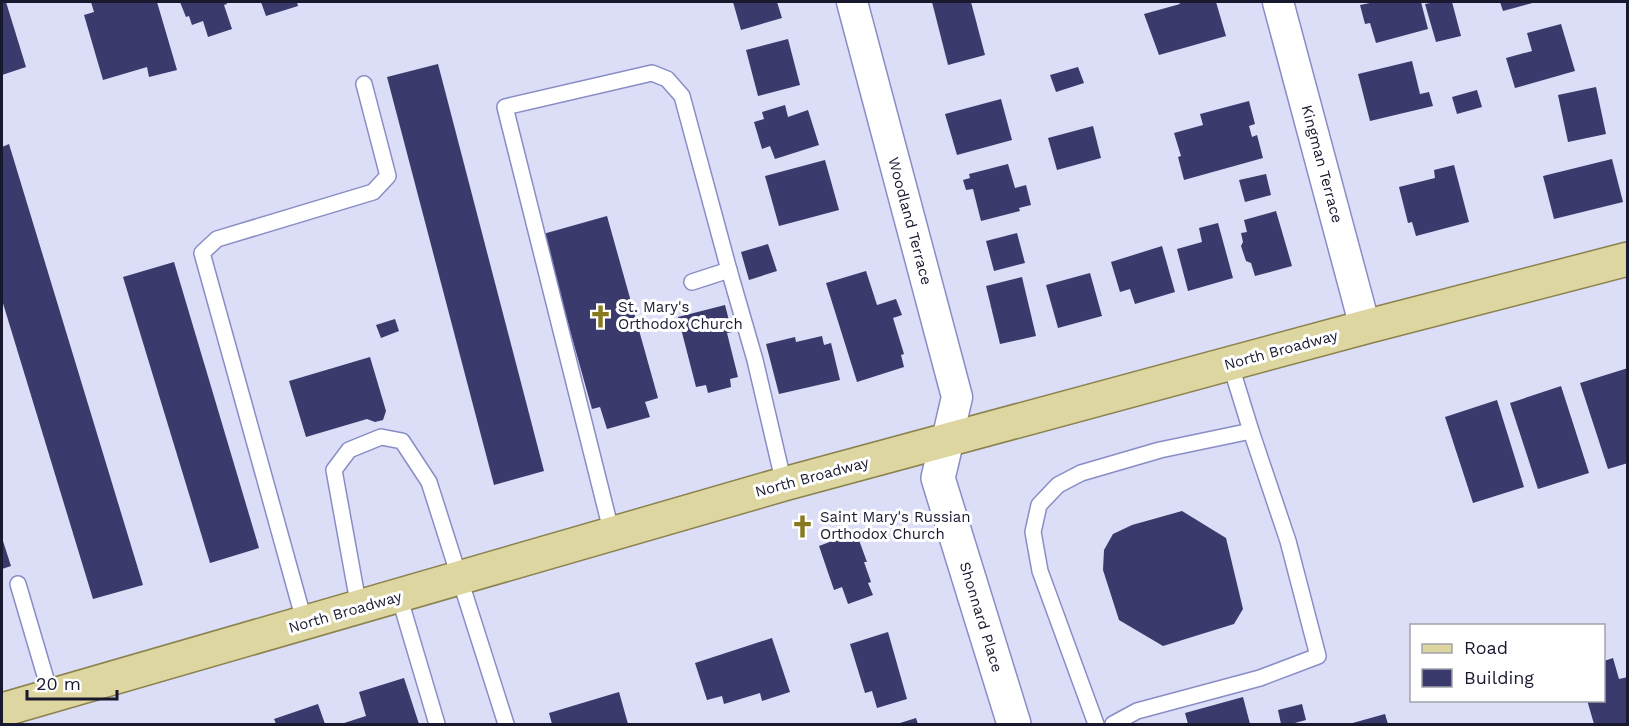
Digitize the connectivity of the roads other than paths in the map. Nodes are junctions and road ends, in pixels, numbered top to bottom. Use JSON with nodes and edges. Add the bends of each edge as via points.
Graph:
{"nodes":[{"id":1,"x":852,"y":2,"type":"edge"},
{"id":2,"x":1278,"y":2,"type":"edge"},
{"id":3,"x":364,"y":84,"type":"dead end"},
{"id":4,"x":1628,"y":259,"type":"edge"},
{"id":5,"x":729,"y":270,"type":"junction"},
{"id":6,"x":692,"y":282,"type":"dead end"},
{"id":7,"x":1365,"y":327,"type":"junction"},
{"id":8,"x":1230,"y":363,"type":"junction"},
{"id":9,"x":1251,"y":431,"type":"junction"},
{"id":10,"x":947,"y":440,"type":"junction"},
{"id":11,"x":784,"y":484,"type":"junction"},
{"id":12,"x":612,"y":534,"type":"junction"},
{"id":13,"x":460,"y":579,"type":"junction"},
{"id":14,"x":18,"y":584,"type":"dead end"},
{"id":15,"x":399,"y":596,"type":"junction"},
{"id":16,"x":359,"y":608,"type":"junction"},
{"id":17,"x":304,"y":624,"type":"junction"},
{"id":18,"x":51,"y":696,"type":"junction"},
{"id":19,"x":2,"y":710,"type":"edge"},
{"id":20,"x":437,"y":724,"type":"edge"},
{"id":21,"x":506,"y":724,"type":"edge"},
{"id":22,"x":1014,"y":724,"type":"edge"},
{"id":23,"x":1096,"y":724,"type":"edge"},
{"id":24,"x":1113,"y":724,"type":"edge"}],
"edges":[{"from":1,"to":10,"type":"street","name":"Woodland Terrace","via":[[957,397]]},
{"from":2,"to":7,"type":"street","name":"Kingman Terrace"},
{"from":3,"to":17,"type":"lane","via":[[388,176],[373,192],[216,239],[202,253]]},
{"from":4,"to":7,"type":"main road","name":"North Broadway"},
{"from":5,"to":6,"type":"lane"},
{"from":5,"to":11,"type":"lane"},
{"from":5,"to":12,"type":"lane","via":[[682,96],[667,79],[652,73],[505,107]]},
{"from":7,"to":8,"type":"main road","name":"North Broadway"},
{"from":8,"to":9,"type":"lane"},
{"from":8,"to":10,"type":"main road","name":"North Broadway"},
{"from":9,"to":23,"type":"lane","via":[[1160,450],[1081,473],[1058,485],[1039,505],[1033,532],[1040,570]]},
{"from":9,"to":24,"type":"lane","via":[[1288,541],[1318,656],[1260,678],[1137,711]]},
{"from":10,"to":11,"type":"main road","name":"North Broadway"},
{"from":10,"to":22,"type":"street","name":"Shonnard Place","via":[[938,478]]},
{"from":11,"to":12,"type":"main road","name":"North Broadway"},
{"from":12,"to":13,"type":"main road","name":"North Broadway"},
{"from":13,"to":15,"type":"main road","name":"North Broadway"},
{"from":13,"to":16,"type":"lane","via":[[429,482],[402,441],[381,437],[349,450],[334,470]]},
{"from":13,"to":21,"type":"lane"},
{"from":14,"to":18,"type":"lane"},
{"from":15,"to":16,"type":"main road","name":"North Broadway"},
{"from":15,"to":20,"type":"lane"},
{"from":16,"to":17,"type":"main road","name":"North Broadway"},
{"from":17,"to":18,"type":"main road","name":"North Broadway"},
{"from":18,"to":19,"type":"main road","name":"North Broadway"}]}
